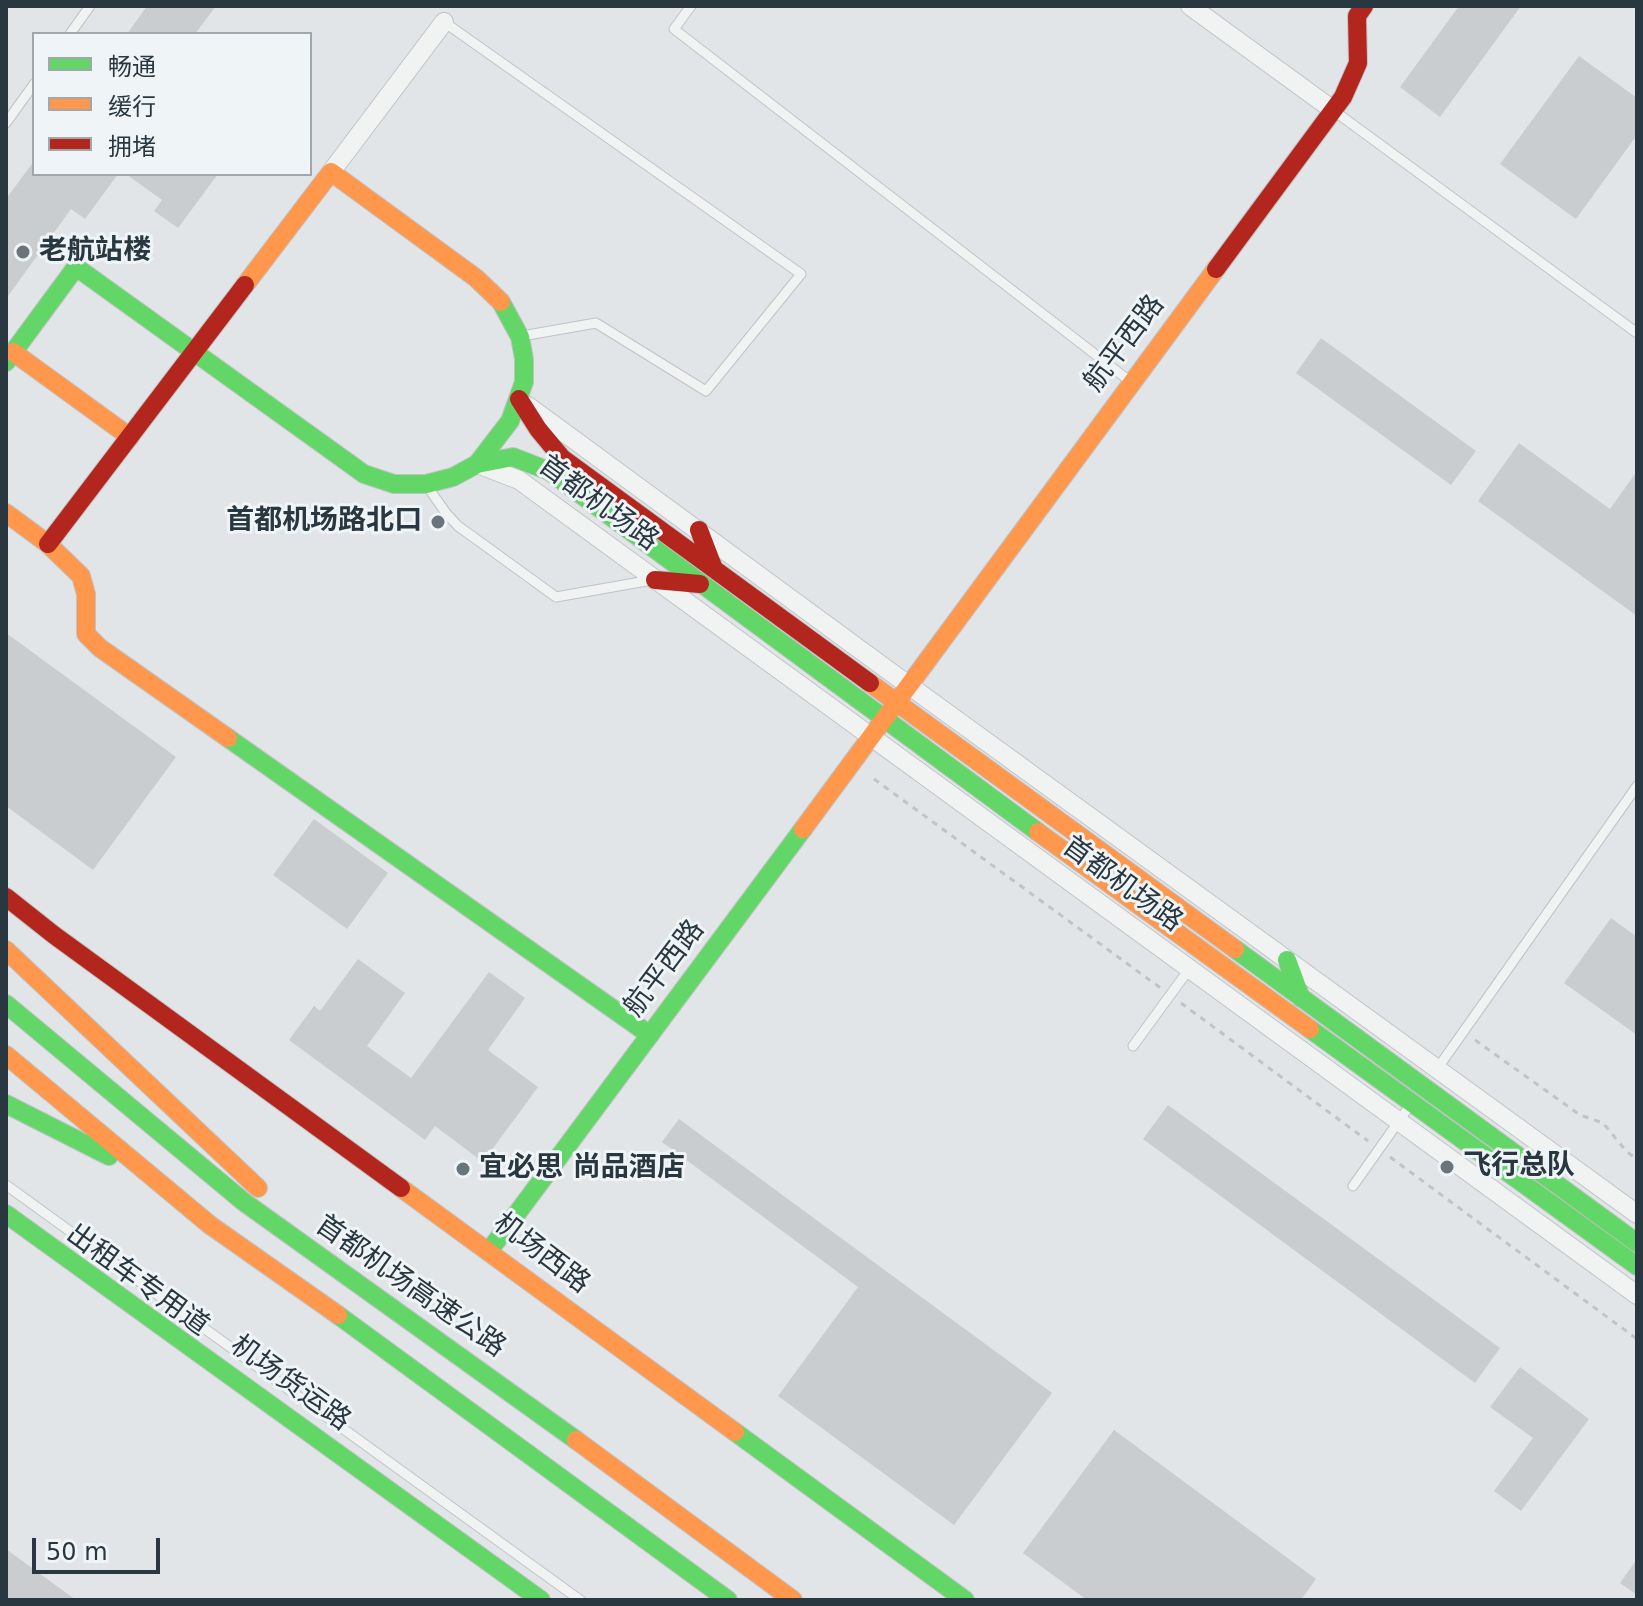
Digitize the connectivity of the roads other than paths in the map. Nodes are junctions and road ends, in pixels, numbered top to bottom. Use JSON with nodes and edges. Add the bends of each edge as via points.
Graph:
{"nodes":[{"id":1,"x":90,"y":6,"type":"edge"},
{"id":2,"x":691,"y":6,"type":"edge"},
{"id":3,"x":1190,"y":6,"type":"edge"},
{"id":4,"x":1364,"y":6,"type":"edge"},
{"id":5,"x":444,"y":22,"type":"joint"},
{"id":6,"x":71,"y":32,"type":"edge"},
{"id":7,"x":32,"y":87,"type":"edge"},
{"id":8,"x":1333,"y":110,"type":"junction"},
{"id":9,"x":6,"y":123,"type":"edge"},
{"id":10,"x":331,"y":172,"type":"junction"},
{"id":11,"x":1637,"y":333,"type":"edge"},
{"id":12,"x":520,"y":337,"type":"junction"},
{"id":13,"x":194,"y":353,"type":"junction"},
{"id":14,"x":8,"y":354,"type":"edge"},
{"id":15,"x":1131,"y":382,"type":"junction"},
{"id":16,"x":519,"y":399,"type":"junction"},
{"id":17,"x":130,"y":437,"type":"junction"},
{"id":18,"x":477,"y":464,"type":"junction"},
{"id":19,"x":426,"y":484,"type":"junction"},
{"id":20,"x":6,"y":513,"type":"edge"},
{"id":21,"x":699,"y":530,"type":"junction"},
{"id":22,"x":48,"y":544,"type":"junction"},
{"id":23,"x":714,"y":569,"type":"junction"},
{"id":24,"x":655,"y":580,"type":"junction"},
{"id":25,"x":701,"y":584,"type":"junction"},
{"id":26,"x":908,"y":685,"type":"junction"},
{"id":27,"x":895,"y":703,"type":"junction"},
{"id":28,"x":883,"y":719,"type":"junction"},
{"id":29,"x":870,"y":735,"type":"junction"},
{"id":30,"x":1637,"y":786,"type":"edge"},
{"id":31,"x":1095,"y":821,"type":"junction"},
{"id":32,"x":1062,"y":823,"type":"junction"},
{"id":33,"x":1048,"y":839,"type":"junction"},
{"id":34,"x":1057,"y":872,"type":"junction"},
{"id":35,"x":6,"y":897,"type":"edge"},
{"id":36,"x":1215,"y":935,"type":"junction"},
{"id":37,"x":6,"y":950,"type":"edge"},
{"id":38,"x":1202,"y":951,"type":"junction"},
{"id":39,"x":1287,"y":960,"type":"junction"},
{"id":40,"x":1190,"y":969,"type":"junction"},
{"id":41,"x":1301,"y":998,"type":"junction"},
{"id":42,"x":6,"y":1004,"type":"edge"},
{"id":43,"x":1250,"y":1013,"type":"junction"},
{"id":44,"x":1289,"y":1014,"type":"junction"},
{"id":45,"x":650,"y":1035,"type":"junction"},
{"id":46,"x":1133,"y":1046,"type":"dead end"},
{"id":47,"x":6,"y":1055,"type":"edge"},
{"id":48,"x":1437,"y":1068,"type":"junction"},
{"id":49,"x":1423,"y":1088,"type":"junction"},
{"id":50,"x":1411,"y":1103,"type":"junction"},
{"id":51,"x":6,"y":1104,"type":"edge"},
{"id":52,"x":1399,"y":1122,"type":"junction"},
{"id":53,"x":152,"y":1177,"type":"junction"},
{"id":54,"x":6,"y":1185,"type":"edge"},
{"id":55,"x":1353,"y":1186,"type":"dead end"},
{"id":56,"x":6,"y":1214,"type":"edge"},
{"id":57,"x":1637,"y":1214,"type":"edge"},
{"id":58,"x":1637,"y":1243,"type":"edge"},
{"id":59,"x":489,"y":1251,"type":"junction"},
{"id":60,"x":1637,"y":1266,"type":"edge"},
{"id":61,"x":347,"y":1275,"type":"junction"},
{"id":62,"x":1637,"y":1295,"type":"edge"},
{"id":63,"x":541,"y":1600,"type":"edge"},
{"id":64,"x":580,"y":1600,"type":"edge"},
{"id":65,"x":728,"y":1600,"type":"edge"},
{"id":66,"x":793,"y":1600,"type":"edge"},
{"id":67,"x":965,"y":1600,"type":"edge"}],
"edges":[{"from":1,"to":6,"type":"lane"},
{"from":2,"to":15,"type":"lane","via":[[674,29]]},
{"from":3,"to":8,"type":"street"},
{"from":4,"to":8,"type":"main road","name":"航平西路","via":[[1357,16],[1358,63]]},
{"from":5,"to":10,"type":"street"},
{"from":5,"to":12,"type":"lane","via":[[801,274],[706,391],[596,323]]},
{"from":7,"to":9,"type":"lane"},
{"from":8,"to":11,"type":"lane"},
{"from":8,"to":15,"type":"main road","name":"航平西路"},
{"from":10,"to":12,"type":"main road","via":[[476,278],[503,304]]},
{"from":10,"to":13,"type":"main road"},
{"from":12,"to":16,"type":"main road","via":[[524,382]]},
{"from":13,"to":14,"type":"main road","via":[[76,267]]},
{"from":13,"to":17,"type":"main road"},
{"from":13,"to":19,"type":"main road","via":[[364,474],[394,484]]},
{"from":14,"to":17,"type":"main road"},
{"from":15,"to":26,"type":"main road","name":"航平西路"},
{"from":16,"to":18,"type":"main road","via":[[510,421]]},
{"from":16,"to":21,"type":"street","name":"首都机场路"},
{"from":16,"to":23,"type":"main road","name":"首都机场路","via":[[562,458]]},
{"from":17,"to":22,"type":"main road"},
{"from":18,"to":19,"type":"main road"},
{"from":18,"to":24,"type":"street","name":"首都机场路","via":[[519,480]]},
{"from":18,"to":25,"type":"main road","name":"首都机场路","via":[[513,457],[549,471]]},
{"from":19,"to":24,"type":"lane","via":[[458,526],[556,597]]},
{"from":20,"to":22,"type":"main road"},
{"from":21,"to":23,"type":"main road"},
{"from":21,"to":26,"type":"street","name":"首都机场路"},
{"from":22,"to":45,"type":"main road","via":[[81,576],[86,634],[100,648]]},
{"from":23,"to":27,"type":"main road","name":"首都机场路"},
{"from":24,"to":25,"type":"main road"},
{"from":24,"to":29,"type":"street","name":"首都机场路"},
{"from":25,"to":28,"type":"main road","name":"首都机场路"},
{"from":26,"to":27,"type":"main road","name":"航平西路"},
{"from":26,"to":31,"type":"street","name":"首都机场路"},
{"from":27,"to":28,"type":"main road","name":"航平西路"},
{"from":27,"to":32,"type":"main road","name":"首都机场路"},
{"from":28,"to":29,"type":"main road","name":"航平西路"},
{"from":28,"to":33,"type":"main road","name":"首都机场路"},
{"from":29,"to":34,"type":"street","name":"首都机场路"},
{"from":29,"to":45,"type":"main road","name":"航平西路"},
{"from":30,"to":48,"type":"lane"},
{"from":31,"to":32,"type":"main road"},
{"from":31,"to":39,"type":"street","name":"首都机场路"},
{"from":32,"to":36,"type":"main road","name":"首都机场路"},
{"from":33,"to":34,"type":"main road"},
{"from":33,"to":38,"type":"main road","name":"首都机场路"},
{"from":34,"to":40,"type":"street","name":"首都机场路"},
{"from":35,"to":59,"type":"main road","name":"机场西路"},
{"from":36,"to":38,"type":"lane"},
{"from":36,"to":41,"type":"main road","name":"首都机场路"},
{"from":37,"to":61,"type":"main road"},
{"from":38,"to":40,"type":"lane"},
{"from":38,"to":44,"type":"main road","name":"首都机场路"},
{"from":39,"to":41,"type":"main road"},
{"from":39,"to":48,"type":"street","name":"首都机场路"},
{"from":40,"to":43,"type":"street","name":"首都机场路"},
{"from":40,"to":46,"type":"lane"},
{"from":41,"to":49,"type":"main road","name":"首都机场路"},
{"from":42,"to":61,"type":"main road","name":"首都机场高速公路","via":[[244,1202]]},
{"from":43,"to":44,"type":"main road"},
{"from":43,"to":52,"type":"street","name":"首都机场路"},
{"from":44,"to":50,"type":"main road","name":"首都机场路"},
{"from":45,"to":59,"type":"main road","name":"航平西路"},
{"from":47,"to":53,"type":"main road"},
{"from":48,"to":49,"type":"lane"},
{"from":48,"to":57,"type":"street","name":"首都机场路"},
{"from":49,"to":50,"type":"lane"},
{"from":49,"to":58,"type":"main road","name":"首都机场路"},
{"from":50,"to":52,"type":"lane"},
{"from":50,"to":60,"type":"main road","name":"首都机场路"},
{"from":51,"to":53,"type":"main road"},
{"from":52,"to":55,"type":"lane"},
{"from":52,"to":62,"type":"street","name":"首都机场路"},
{"from":53,"to":65,"type":"main road","via":[[233,1242]]},
{"from":54,"to":64,"type":"lane","name":"出租车专用道"},
{"from":56,"to":63,"type":"main road","name":"机场货运路"},
{"from":59,"to":67,"type":"main road","name":"机场西路"},
{"from":61,"to":66,"type":"main road","name":"首都机场高速公路"}]}
